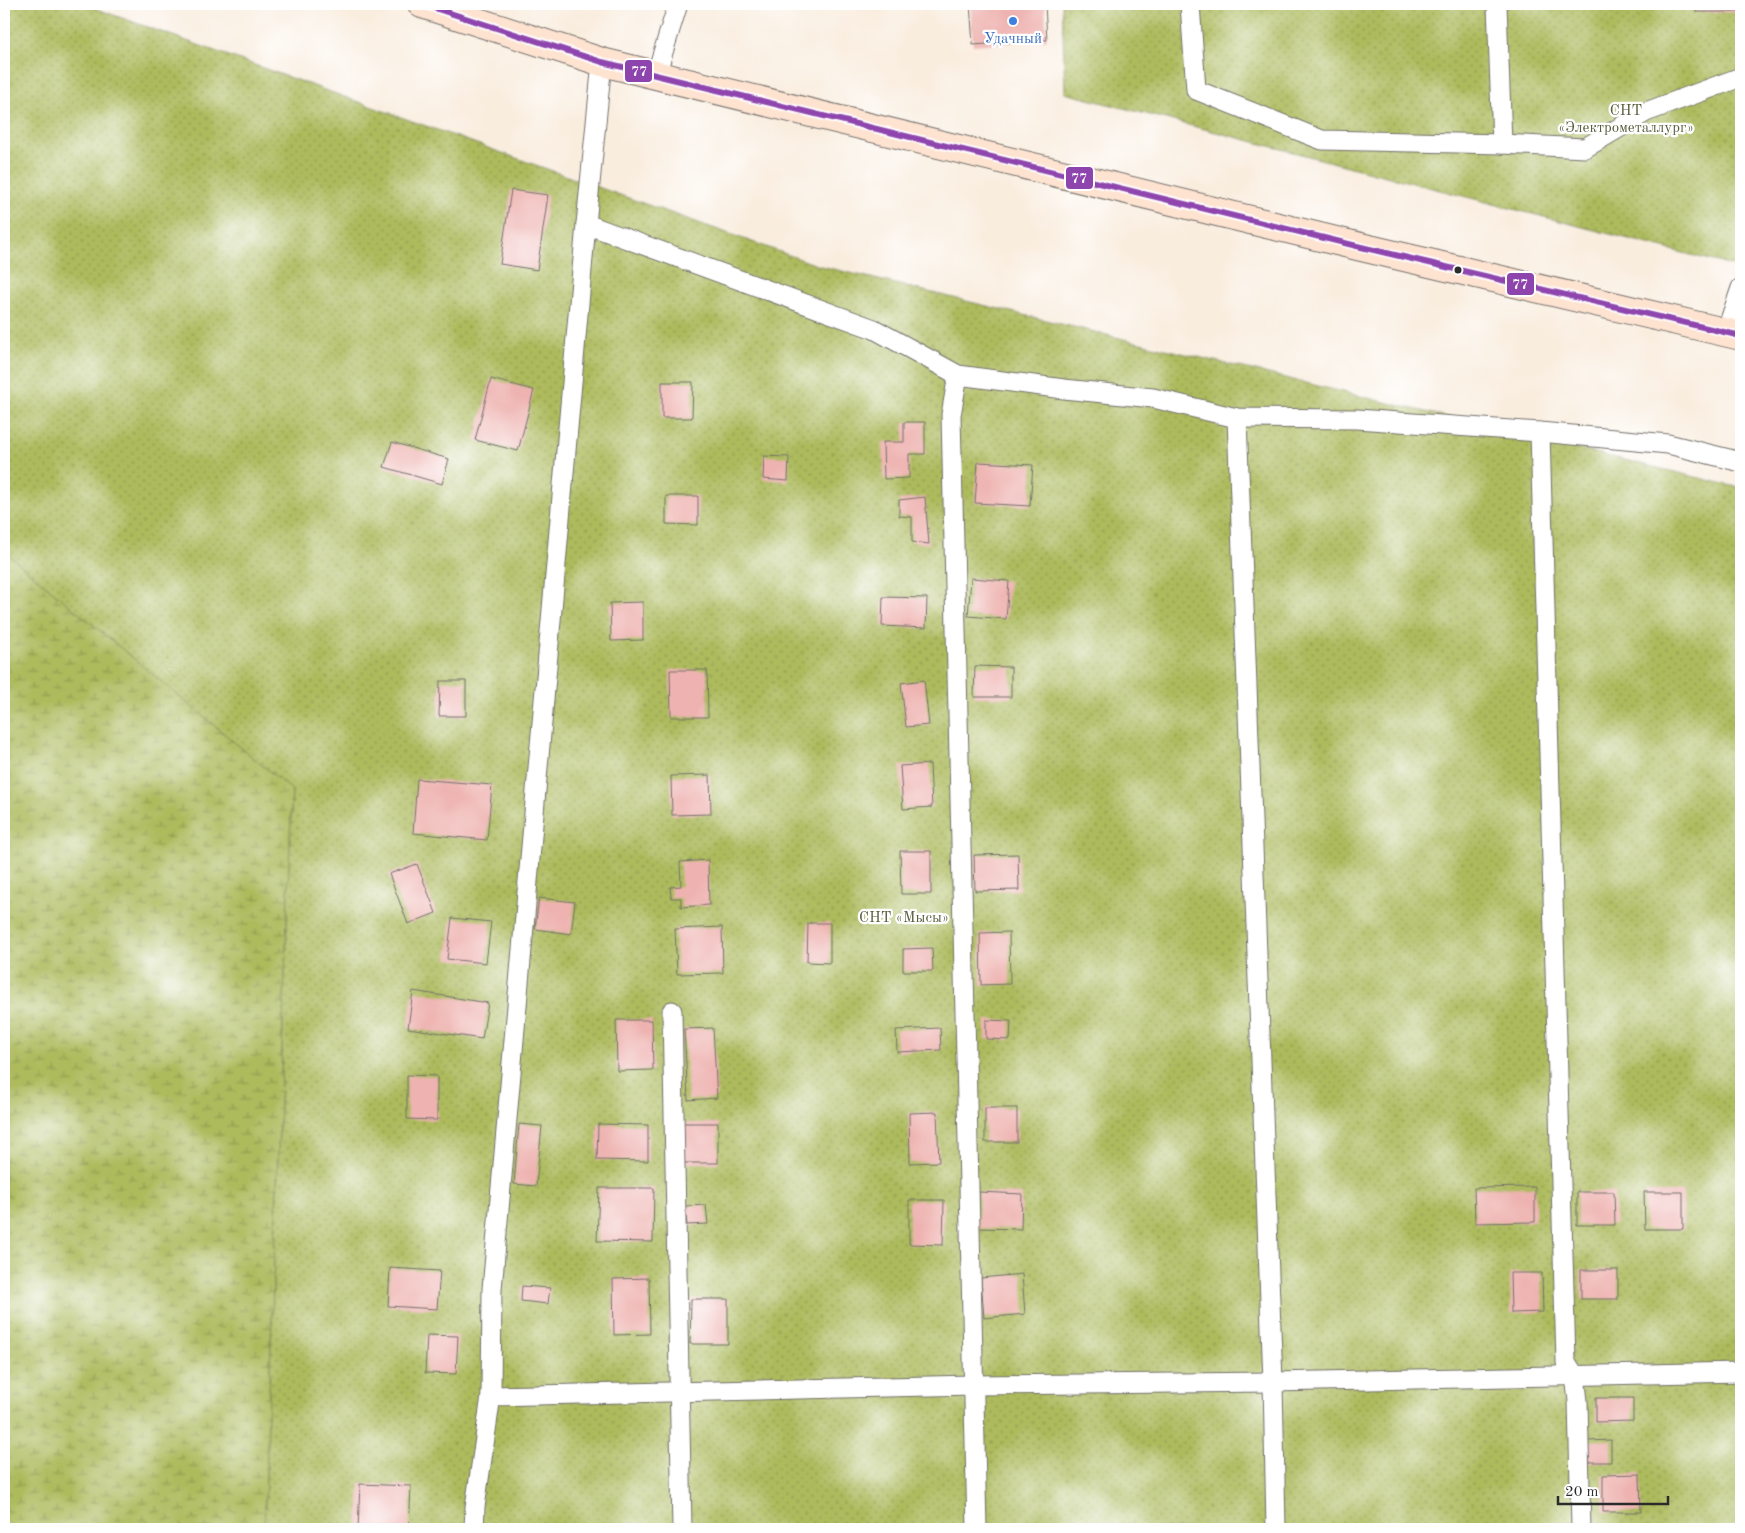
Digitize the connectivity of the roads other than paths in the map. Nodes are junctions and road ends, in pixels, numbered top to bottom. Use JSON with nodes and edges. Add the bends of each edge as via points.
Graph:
{"nodes":[{"id":1,"x":422,"y":4,"type":"edge"},
{"id":2,"x":678,"y":4,"type":"edge"},
{"id":3,"x":1190,"y":4,"type":"edge"},
{"id":4,"x":1497,"y":4,"type":"edge"},
{"id":5,"x":602,"y":62,"type":"junction"},
{"id":6,"x":656,"y":75,"type":"junction"},
{"id":7,"x":1741,"y":77,"type":"edge"},
{"id":8,"x":1502,"y":144,"type":"junction"},
{"id":9,"x":586,"y":224,"type":"junction"},
{"id":10,"x":1741,"y":288,"type":"edge"},
{"id":11,"x":1734,"y":334,"type":"edge"},
{"id":12,"x":958,"y":375,"type":"junction"},
{"id":13,"x":1237,"y":418,"type":"junction"},
{"id":14,"x":1540,"y":432,"type":"junction"},
{"id":15,"x":1741,"y":462,"type":"edge"},
{"id":16,"x":672,"y":1011,"type":"dead end"},
{"id":17,"x":1741,"y":1372,"type":"edge"},
{"id":18,"x":1575,"y":1376,"type":"junction"},
{"id":19,"x":1273,"y":1382,"type":"junction"},
{"id":20,"x":973,"y":1385,"type":"junction"},
{"id":21,"x":678,"y":1393,"type":"junction"},
{"id":22,"x":491,"y":1396,"type":"junction"},
{"id":23,"x":474,"y":1529,"type":"edge"},
{"id":24,"x":682,"y":1529,"type":"edge"},
{"id":25,"x":977,"y":1529,"type":"edge"},
{"id":26,"x":1276,"y":1529,"type":"edge"},
{"id":27,"x":1581,"y":1529,"type":"edge"}],
"edges":[{"from":1,"to":5,"type":"main road"},
{"from":2,"to":6,"type":"lane"},
{"from":3,"to":8,"type":"lane","via":[[1196,90],[1322,140]]},
{"from":4,"to":8,"type":"lane"},
{"from":5,"to":6,"type":"main road"},
{"from":5,"to":9,"type":"lane"},
{"from":6,"to":11,"type":"main road","via":[[1343,243]]},
{"from":7,"to":8,"type":"lane","via":[[1646,112],[1585,148]]},
{"from":9,"to":12,"type":"lane","via":[[874,329]]},
{"from":9,"to":22,"type":"lane","via":[[492,1290]]},
{"from":10,"to":11,"type":"lane"},
{"from":12,"to":13,"type":"lane","via":[[1153,398]]},
{"from":12,"to":20,"type":"lane","via":[[951,415]]},
{"from":13,"to":14,"type":"lane","via":[[1357,419]]},
{"from":13,"to":19,"type":"lane"},
{"from":14,"to":15,"type":"lane","via":[[1668,444]]},
{"from":14,"to":18,"type":"lane","via":[[1566,1362]]},
{"from":16,"to":21,"type":"lane"},
{"from":17,"to":18,"type":"lane"},
{"from":18,"to":19,"type":"lane"},
{"from":18,"to":27,"type":"lane"},
{"from":19,"to":20,"type":"lane"},
{"from":19,"to":26,"type":"lane"},
{"from":20,"to":21,"type":"lane"},
{"from":20,"to":25,"type":"lane"},
{"from":21,"to":22,"type":"lane"},
{"from":21,"to":24,"type":"lane"},
{"from":22,"to":23,"type":"lane"}]}
